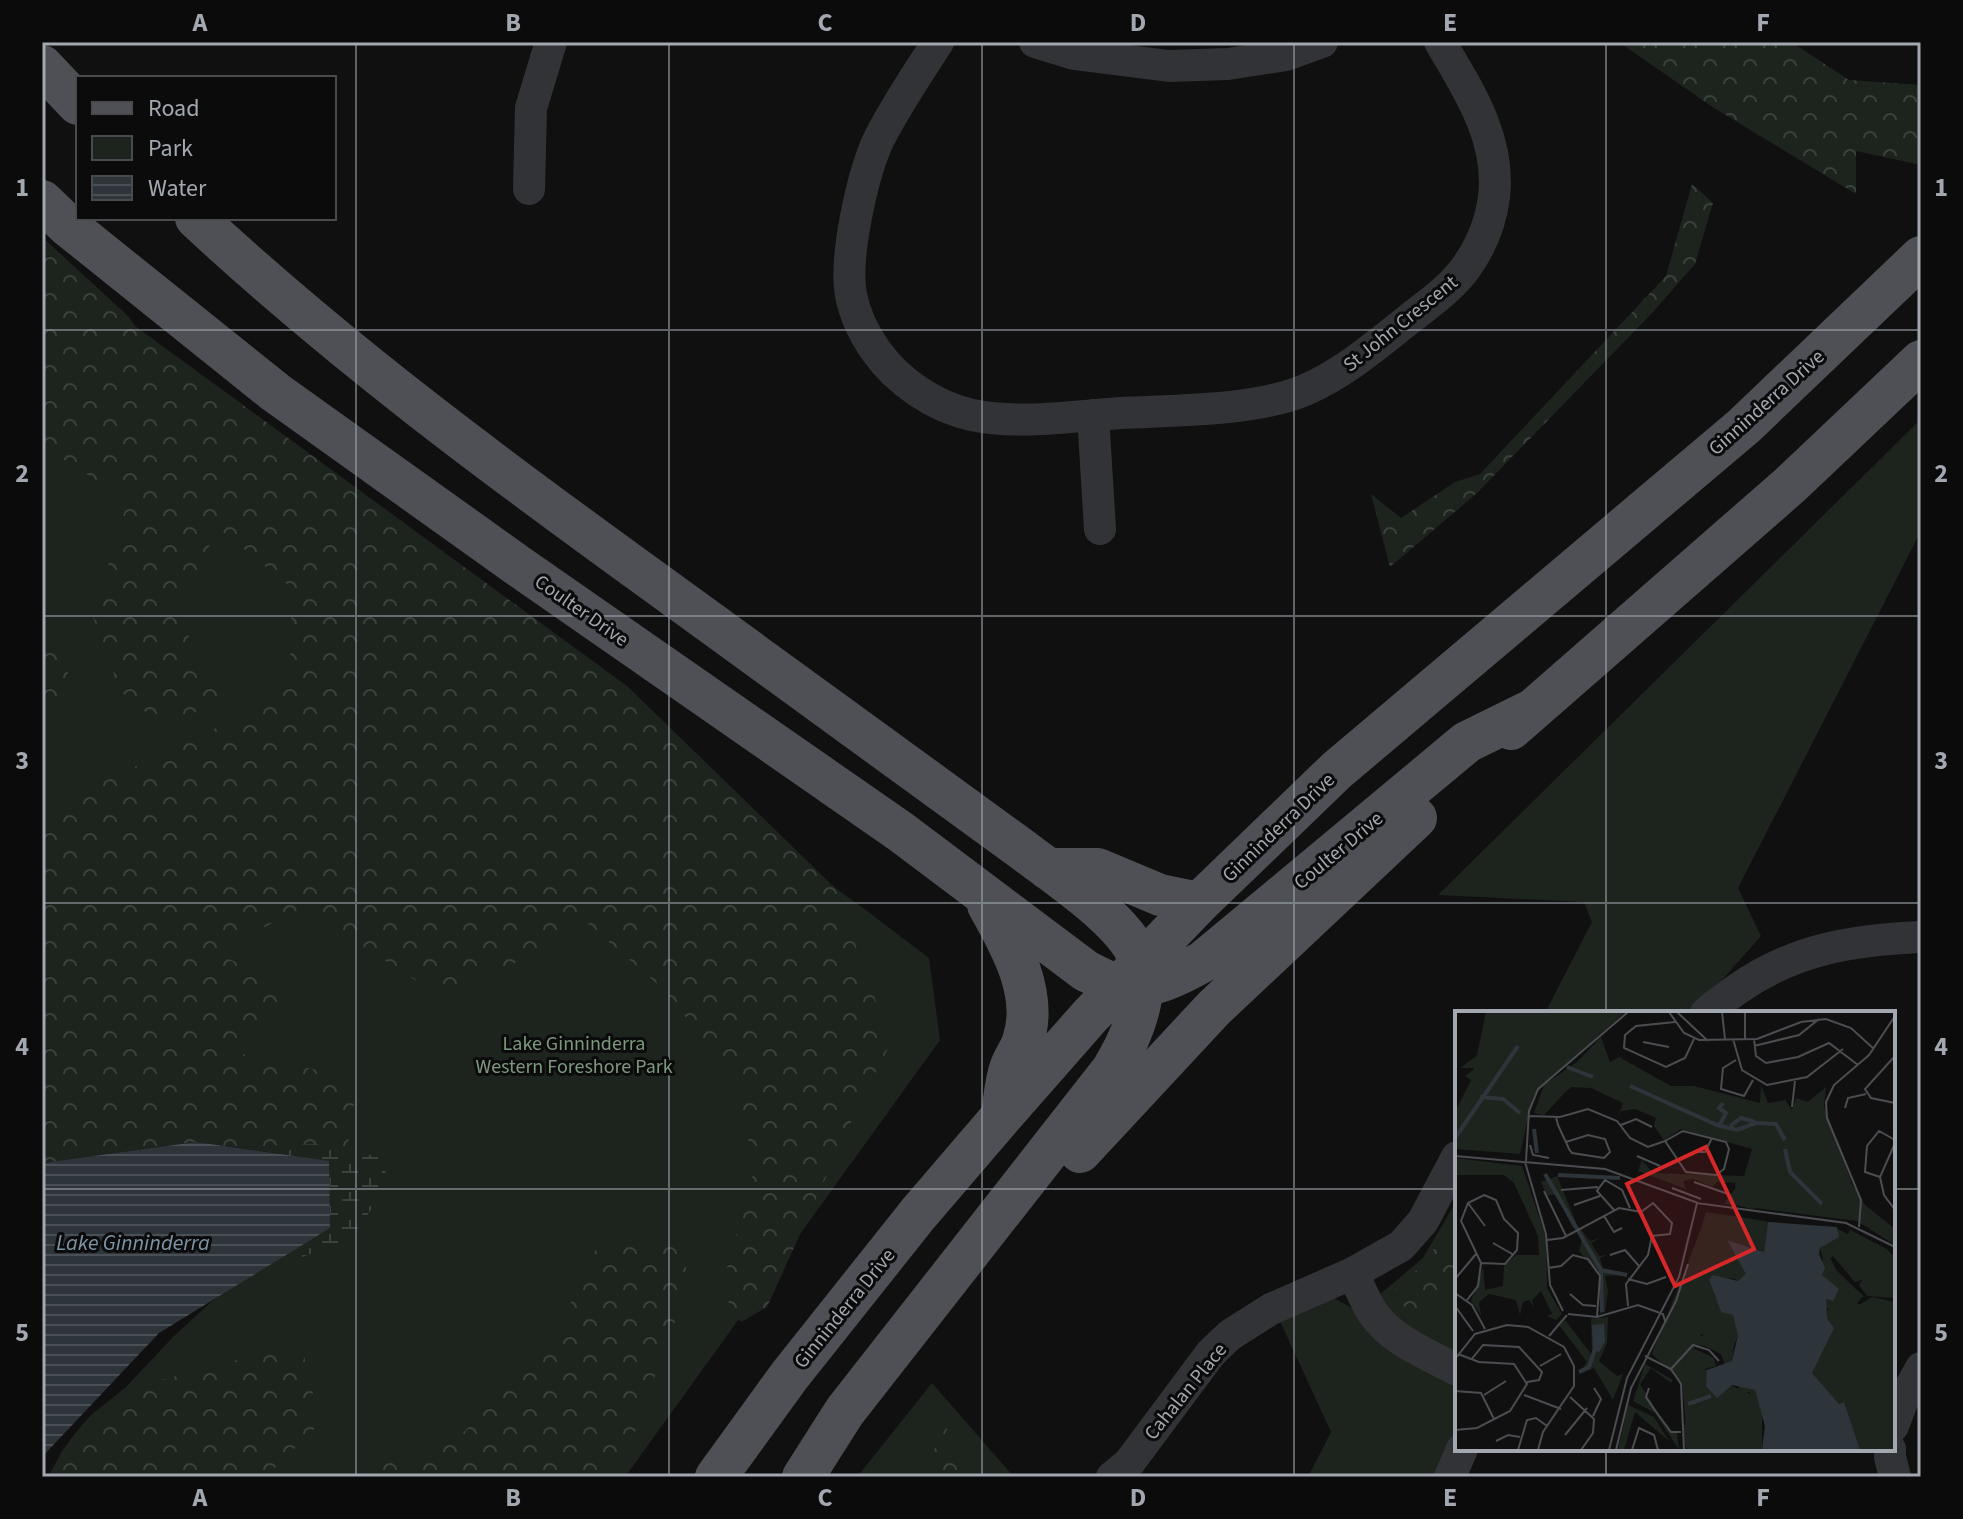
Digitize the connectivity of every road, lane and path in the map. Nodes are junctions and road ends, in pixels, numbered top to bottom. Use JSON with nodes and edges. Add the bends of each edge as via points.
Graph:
{"nodes":[{"id":1,"x":551,"y":42,"type":"edge"},
{"id":2,"x":938,"y":42,"type":"edge"},
{"id":3,"x":1035,"y":42,"type":"edge"},
{"id":4,"x":1322,"y":42,"type":"edge"},
{"id":5,"x":1440,"y":42,"type":"edge"},
{"id":6,"x":42,"y":66,"type":"edge"},
{"id":7,"x":76,"y":102,"type":"edge"},
{"id":8,"x":529,"y":189,"type":"dead end"},
{"id":9,"x":55,"y":213,"type":"edge"},
{"id":10,"x":198,"y":220,"type":"edge"},
{"id":11,"x":1921,"y":257,"type":"edge"},
{"id":12,"x":1921,"y":361,"type":"edge"},
{"id":13,"x":1093,"y":415,"type":"junction"},
{"id":14,"x":1100,"y":529,"type":"dead end"},
{"id":15,"x":1532,"y":710,"type":"junction"},
{"id":16,"x":1048,"y":869,"type":"junction"},
{"id":17,"x":981,"y":894,"type":"junction"},
{"id":18,"x":1199,"y":903,"type":"junction"},
{"id":19,"x":1921,"y":937,"type":"edge"},
{"id":20,"x":1135,"y":986,"type":"junction"},
{"id":21,"x":1709,"y":1011,"type":"edge"},
{"id":22,"x":1002,"y":1116,"type":"junction"},
{"id":23,"x":1455,"y":1161,"type":"edge"},
{"id":24,"x":1353,"y":1273,"type":"junction"},
{"id":25,"x":1921,"y":1368,"type":"edge"},
{"id":26,"x":1455,"y":1369,"type":"edge"},
{"id":27,"x":1895,"y":1421,"type":"edge"},
{"id":28,"x":1461,"y":1451,"type":"edge"},
{"id":29,"x":1890,"y":1451,"type":"edge"},
{"id":30,"x":716,"y":1477,"type":"edge"},
{"id":31,"x":803,"y":1477,"type":"edge"},
{"id":32,"x":810,"y":1477,"type":"edge"},
{"id":33,"x":1112,"y":1477,"type":"edge"},
{"id":34,"x":1450,"y":1477,"type":"edge"},
{"id":35,"x":1895,"y":1477,"type":"edge"}],
"edges":[{"from":1,"to":8,"type":"street","via":[[531,108]]},
{"from":2,"to":13,"type":"street","name":"St John Crescent","via":[[877,143],[867,172],[849,278],[863,332],[900,378],[953,409],[1014,419]]},
{"from":3,"to":4,"type":"street","via":[[1074,54],[1169,66],[1286,55]]},
{"from":5,"to":13,"type":"street","name":"St John Crescent","via":[[1474,99],[1489,138],[1495,178],[1484,236],[1465,269],[1346,369],[1305,390],[1235,406]]},
{"from":6,"to":7,"type":"main road"},
{"from":9,"to":17,"type":"main road","name":"Coulter Drive","via":[[275,392],[901,832]]},
{"from":10,"to":16,"type":"main road","via":[[313,322],[493,464]]},
{"from":11,"to":18,"type":"main road","name":"Ginninderra Drive","via":[[1744,426],[1337,770]]},
{"from":12,"to":15,"type":"main road","via":[[1790,485]]},
{"from":13,"to":14,"type":"street"},
{"from":15,"to":20,"type":"main road","name":"Coulter Drive","via":[[1467,742],[1204,961],[1176,977]]},
{"from":15,"to":32,"type":"main road","via":[[1214,1008],[1083,1148]]},
{"from":16,"to":18,"type":"main road","via":[[1098,869],[1160,895]]},
{"from":16,"to":20,"type":"main road","via":[[1124,933],[1133,946]]},
{"from":17,"to":20,"type":"main road","name":"Coulter Drive","via":[[1086,971]]},
{"from":17,"to":22,"type":"main road","via":[[1012,949],[1027,1005],[1024,1040],[1010,1069]]},
{"from":18,"to":20,"type":"main road","name":"Ginninderra Drive"},
{"from":19,"to":21,"type":"street","via":[[1831,946],[1779,964]]},
{"from":20,"to":22,"type":"main road","name":"Ginninderra Drive","via":[[1090,1016]]},
{"from":20,"to":31,"type":"main road","name":"Ginninderra Drive","via":[[1133,1030],[1112,1070],[845,1411]]},
{"from":22,"to":30,"type":"main road","name":"Ginninderra Drive","via":[[790,1375]]},
{"from":23,"to":24,"type":"street","name":"Cahalan Place","via":[[1423,1221],[1401,1246]]},
{"from":24,"to":26,"type":"street","via":[[1383,1326]]},
{"from":24,"to":33,"type":"street","name":"Cahalan Place","via":[[1271,1309],[1230,1335],[1129,1463]]},
{"from":25,"to":27,"type":"street"},
{"from":28,"to":34,"type":"street"},
{"from":29,"to":35,"type":"street"}]}
